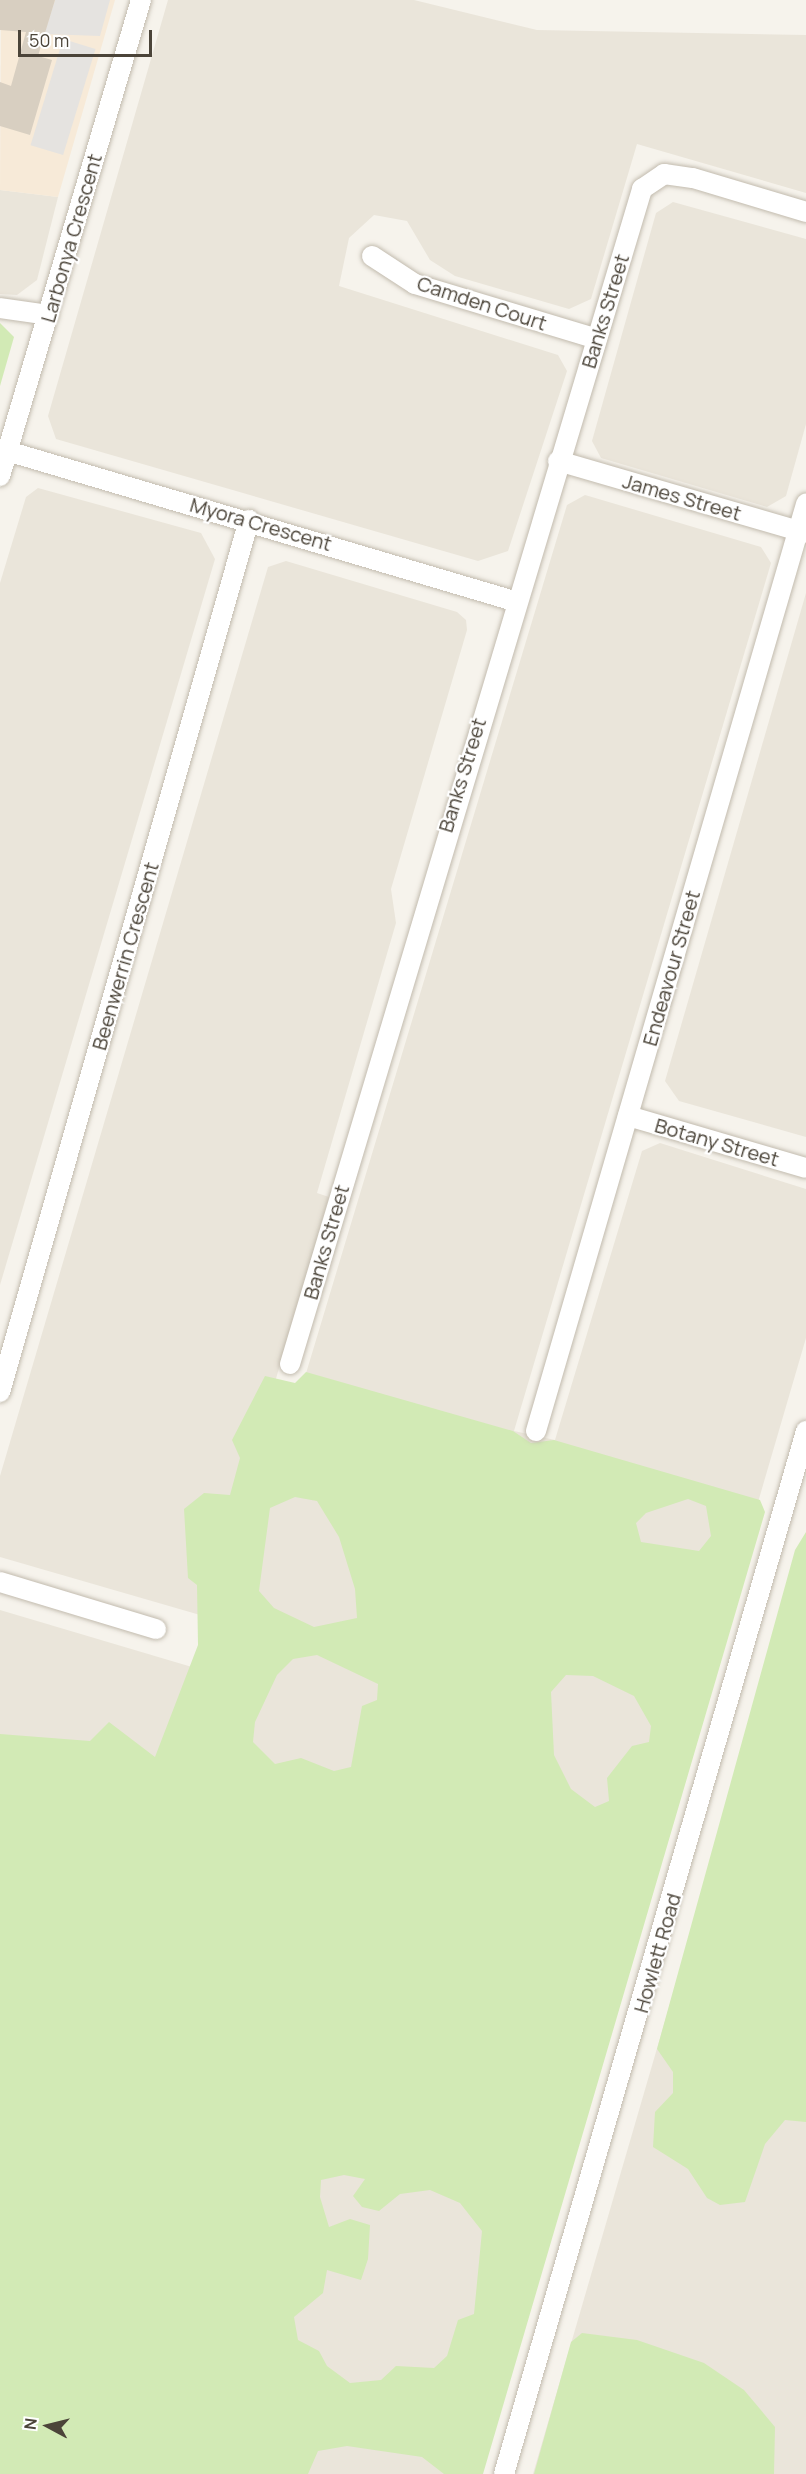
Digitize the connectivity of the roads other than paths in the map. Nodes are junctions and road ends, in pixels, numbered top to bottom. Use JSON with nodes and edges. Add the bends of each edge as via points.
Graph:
{"nodes":[{"id":1,"x":141,"y":0,"type":"edge"},
{"id":2,"x":806,"y":212,"type":"edge"},
{"id":3,"x":372,"y":256,"type":"dead end"},
{"id":4,"x":0,"y":308,"type":"edge"},
{"id":5,"x":49,"y":315,"type":"junction"},
{"id":6,"x":597,"y":339,"type":"junction"},
{"id":7,"x":7,"y":451,"type":"junction"},
{"id":8,"x":558,"y":461,"type":"junction"},
{"id":9,"x":0,"y":476,"type":"edge"},
{"id":10,"x":806,"y":504,"type":"edge"},
{"id":11,"x":249,"y":520,"type":"junction"},
{"id":12,"x":802,"y":532,"type":"edge"},
{"id":13,"x":514,"y":601,"type":"junction"},
{"id":14,"x":628,"y":1116,"type":"junction"},
{"id":15,"x":806,"y":1168,"type":"edge"},
{"id":16,"x":290,"y":1364,"type":"dead end"},
{"id":17,"x":0,"y":1392,"type":"edge"},
{"id":18,"x":536,"y":1431,"type":"dead end"},
{"id":19,"x":806,"y":1431,"type":"edge"},
{"id":20,"x":0,"y":1582,"type":"edge"},
{"id":21,"x":156,"y":1629,"type":"dead end"},
{"id":22,"x":504,"y":2474,"type":"edge"}],
"edges":[{"from":1,"to":5,"type":"street","name":"Larbonya Crescent"},
{"from":2,"to":6,"type":"street","name":"Banks Street","via":[[693,177],[664,174],[642,189]]},
{"from":3,"to":6,"type":"street","name":"Camden Court","via":[[414,284]]},
{"from":4,"to":5,"type":"street"},
{"from":5,"to":7,"type":"street","name":"Larbonya Crescent"},
{"from":6,"to":8,"type":"street","name":"Banks Street"},
{"from":7,"to":9,"type":"street","name":"Larbonya Crescent"},
{"from":7,"to":11,"type":"street","name":"Myora Crescent"},
{"from":8,"to":12,"type":"street","name":"James Street"},
{"from":8,"to":13,"type":"street","name":"Banks Street"},
{"from":10,"to":12,"type":"street","name":"Endeavour Street"},
{"from":11,"to":13,"type":"street","name":"Myora Crescent"},
{"from":11,"to":17,"type":"street","name":"Beenwerrin Crescent"},
{"from":12,"to":14,"type":"street","name":"Endeavour Street"},
{"from":13,"to":16,"type":"street","name":"Banks Street"},
{"from":14,"to":15,"type":"street","name":"Botany Street"},
{"from":14,"to":18,"type":"street","name":"Endeavour Street"},
{"from":19,"to":22,"type":"street","name":"Howlett Road"},
{"from":20,"to":21,"type":"street"}]}
